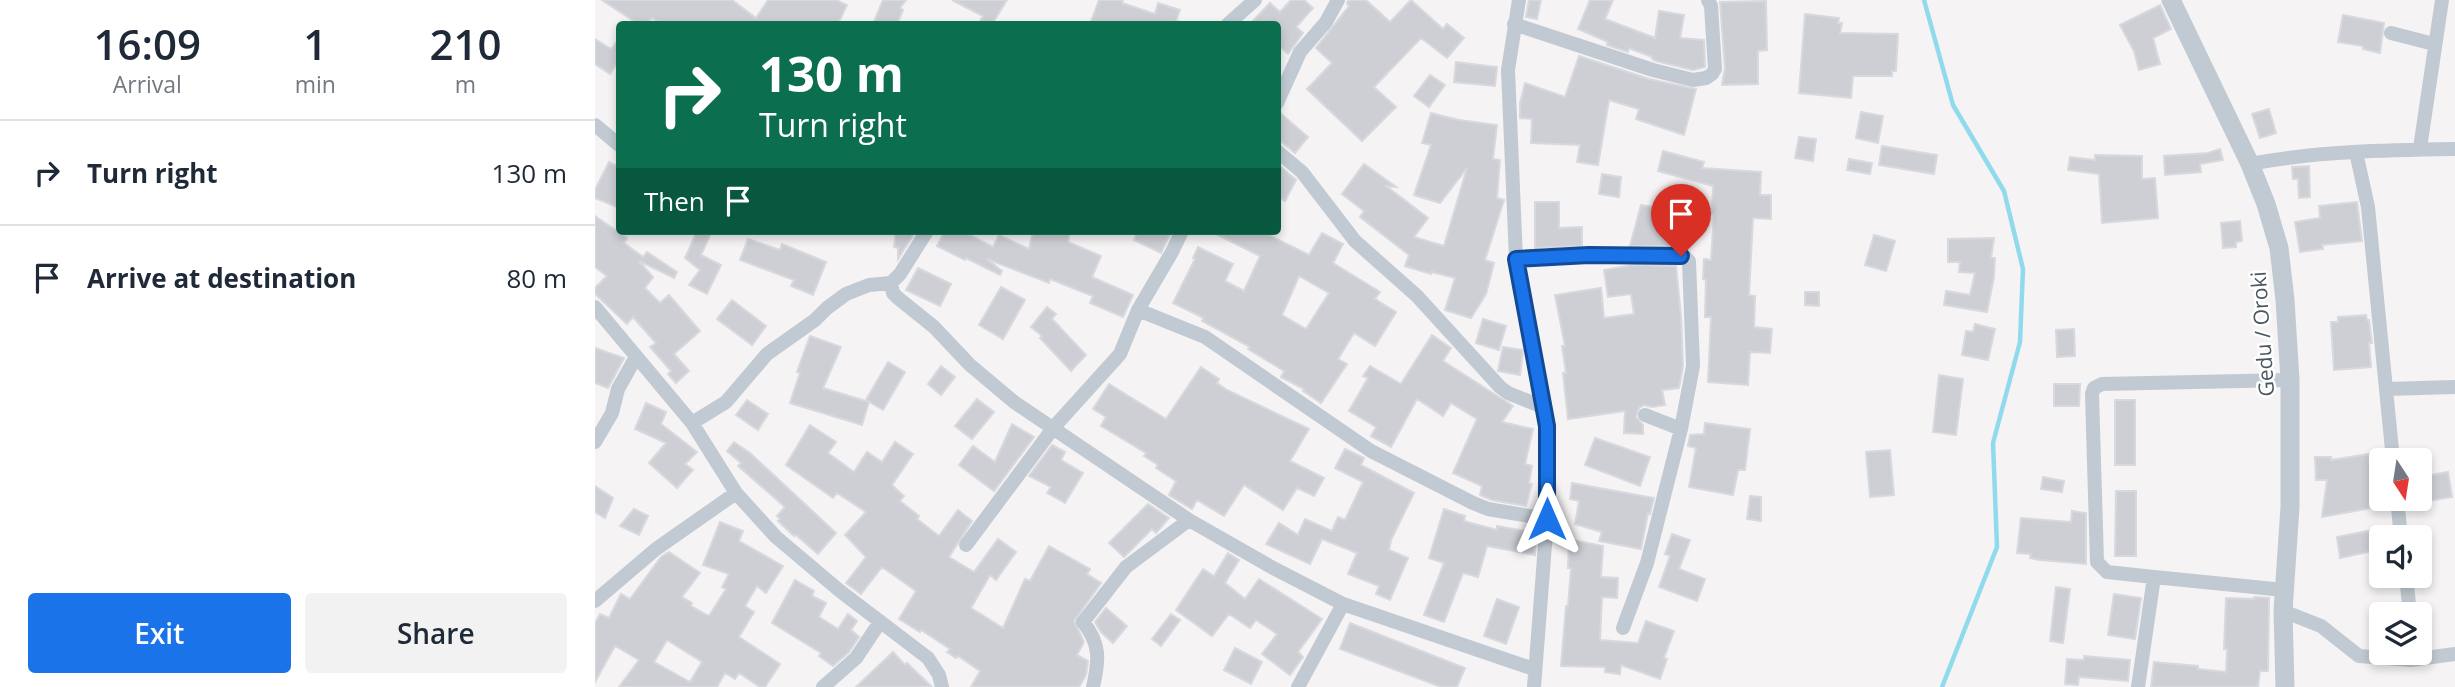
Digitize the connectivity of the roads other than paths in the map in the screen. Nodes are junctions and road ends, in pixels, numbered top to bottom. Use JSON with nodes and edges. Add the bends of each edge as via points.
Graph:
{"nodes":[{"id":1,"x":1255,"y":0,"type":"edge"},
{"id":2,"x":1338,"y":0,"type":"edge"},
{"id":3,"x":1519,"y":0,"type":"edge"},
{"id":4,"x":1708,"y":0,"type":"edge"},
{"id":5,"x":2171,"y":0,"type":"edge"},
{"id":6,"x":2442,"y":0,"type":"edge"},
{"id":7,"x":1230,"y":21,"type":"edge"},
{"id":8,"x":1514,"y":24,"type":"junction"},
{"id":9,"x":2391,"y":33,"type":"dead end"},
{"id":10,"x":2434,"y":44,"type":"junction"},
{"id":11,"x":1281,"y":94,"type":"edge"},
{"id":12,"x":595,"y":125,"type":"edge"},
{"id":13,"x":616,"y":142,"type":"edge"},
{"id":14,"x":2420,"y":148,"type":"junction"},
{"id":15,"x":2455,"y":149,"type":"edge"},
{"id":16,"x":2356,"y":152,"type":"junction"},
{"id":17,"x":1281,"y":154,"type":"edge"},
{"id":18,"x":2251,"y":164,"type":"junction"},
{"id":19,"x":924,"y":235,"type":"edge"},
{"id":20,"x":1180,"y":235,"type":"edge"},
{"id":21,"x":1516,"y":259,"type":"junction"},
{"id":22,"x":891,"y":283,"type":"junction"},
{"id":23,"x":595,"y":307,"type":"edge"},
{"id":24,"x":1138,"y":310,"type":"junction"},
{"id":25,"x":636,"y":357,"type":"junction"},
{"id":26,"x":2290,"y":380,"type":"junction"},
{"id":27,"x":2455,"y":387,"type":"edge"},
{"id":28,"x":2386,"y":389,"type":"junction"},
{"id":29,"x":1543,"y":407,"type":"junction"},
{"id":30,"x":1645,"y":415,"type":"dead end"},
{"id":31,"x":692,"y":423,"type":"junction"},
{"id":32,"x":1054,"y":427,"type":"junction"},
{"id":33,"x":1681,"y":429,"type":"junction"},
{"id":34,"x":595,"y":442,"type":"edge"},
{"id":35,"x":2392,"y":448,"type":"edge"},
{"id":36,"x":736,"y":494,"type":"junction"},
{"id":37,"x":1547,"y":519,"type":"junction"},
{"id":38,"x":1189,"y":520,"type":"junction"},
{"id":39,"x":966,"y":545,"type":"dead end"},
{"id":40,"x":2154,"y":577,"type":"junction"},
{"id":41,"x":2284,"y":590,"type":"junction"},
{"id":42,"x":595,"y":601,"type":"edge"},
{"id":43,"x":1343,"y":604,"type":"junction"},
{"id":44,"x":2283,"y":611,"type":"junction"},
{"id":45,"x":880,"y":622,"type":"junction"},
{"id":46,"x":1623,"y":628,"type":"dead end"},
{"id":47,"x":2455,"y":654,"type":"edge"},
{"id":48,"x":2432,"y":655,"type":"edge"},
{"id":49,"x":2369,"y":656,"type":"edge"},
{"id":50,"x":1534,"y":669,"type":"junction"},
{"id":51,"x":823,"y":687,"type":"edge"},
{"id":52,"x":941,"y":687,"type":"edge"},
{"id":53,"x":1093,"y":687,"type":"edge"},
{"id":54,"x":1298,"y":687,"type":"edge"},
{"id":55,"x":1534,"y":687,"type":"edge"},
{"id":56,"x":2138,"y":687,"type":"edge"},
{"id":57,"x":2285,"y":687,"type":"edge"}],
"edges":[{"from":1,"to":7,"type":"street"},
{"from":2,"to":11,"type":"street","via":[[1327,22],[1300,52]]},
{"from":3,"to":8,"type":"street"},
{"from":4,"to":8,"type":"street","via":[[1715,69],[1700,80],[1653,70]]},
{"from":5,"to":18,"type":"street","name":"Gedu / Oroki"},
{"from":6,"to":10,"type":"street"},
{"from":8,"to":21,"type":"street","via":[[1508,70]]},
{"from":9,"to":10,"type":"street"},
{"from":10,"to":14,"type":"street"},
{"from":12,"to":13,"type":"street"},
{"from":14,"to":15,"type":"street"},
{"from":14,"to":16,"type":"street"},
{"from":16,"to":18,"type":"street"},
{"from":16,"to":28,"type":"street","via":[[2368,207]]},
{"from":17,"to":29,"type":"street","via":[[1302,172],[1355,241],[1417,296],[1500,387]]},
{"from":18,"to":26,"type":"street","name":"Gedu / Oroki","via":[[2279,248]]},
{"from":19,"to":22,"type":"street"},
{"from":20,"to":24,"type":"street"},
{"from":21,"to":29,"type":"street"},
{"from":21,"to":33,"type":"street","via":[[1686,257],[1690,264],[1693,366]]},
{"from":22,"to":31,"type":"street","via":[[846,294],[767,354],[726,402]]},
{"from":22,"to":32,"type":"street","via":[[893,293],[970,365],[1014,402]]},
{"from":23,"to":25,"type":"street"},
{"from":24,"to":32,"type":"street","via":[[1120,354]]},
{"from":24,"to":37,"type":"street","via":[[1205,337],[1371,451],[1462,498],[1488,509]]},
{"from":25,"to":31,"type":"street"},
{"from":25,"to":34,"type":"street"},
{"from":26,"to":40,"type":"street","via":[[2102,384],[2094,388],[2097,562],[2107,572]]},
{"from":26,"to":41,"type":"street","name":"Gedu / Oroki","via":[[2290,507]]},
{"from":27,"to":28,"type":"street"},
{"from":28,"to":35,"type":"street"},
{"from":29,"to":37,"type":"street"},
{"from":30,"to":33,"type":"street"},
{"from":31,"to":36,"type":"street"},
{"from":32,"to":38,"type":"street"},
{"from":32,"to":39,"type":"street"},
{"from":33,"to":46,"type":"street","via":[[1647,562]]},
{"from":36,"to":42,"type":"street","via":[[656,549]]},
{"from":36,"to":45,"type":"street","via":[[776,537]]},
{"from":37,"to":50,"type":"street"},
{"from":38,"to":43,"type":"street"},
{"from":38,"to":53,"type":"street","via":[[1126,566],[1083,622],[1092,633],[1099,660]]},
{"from":40,"to":41,"type":"street"},
{"from":40,"to":56,"type":"street"},
{"from":41,"to":44,"type":"street","name":"Gedu / Oroki"},
{"from":43,"to":50,"type":"street"},
{"from":43,"to":54,"type":"street"},
{"from":44,"to":49,"type":"street","via":[[2321,626],[2359,656]]},
{"from":44,"to":57,"type":"street","name":"Gedu / Oroki"},
{"from":45,"to":51,"type":"street","via":[[856,658]]},
{"from":45,"to":52,"type":"street","via":[[928,658]]},
{"from":47,"to":48,"type":"street"},
{"from":50,"to":55,"type":"street"}]}
